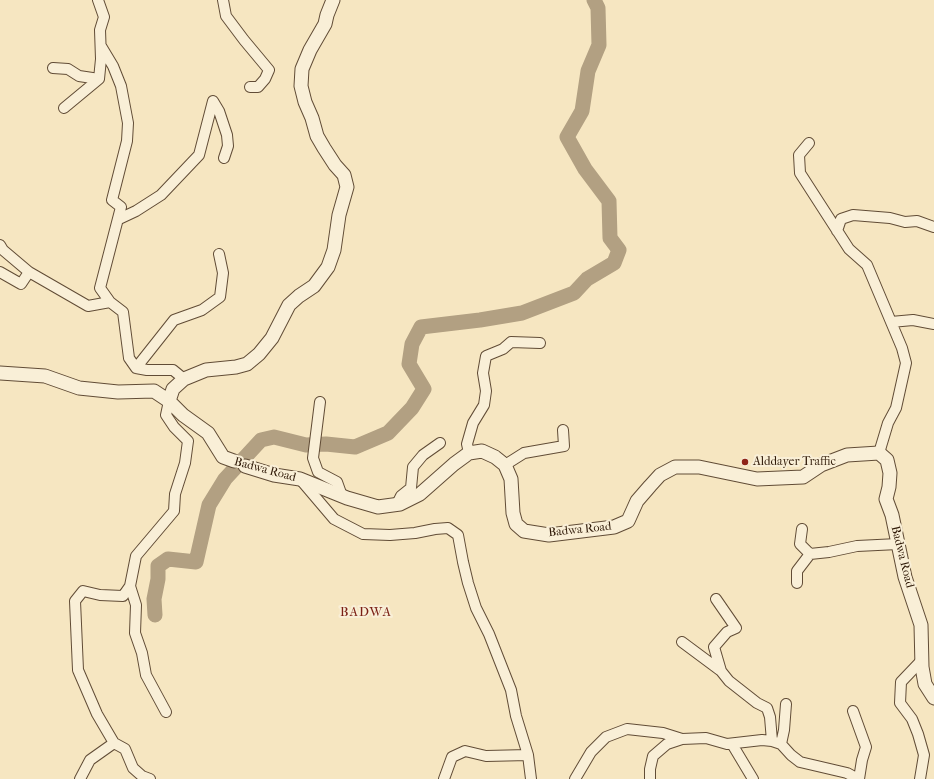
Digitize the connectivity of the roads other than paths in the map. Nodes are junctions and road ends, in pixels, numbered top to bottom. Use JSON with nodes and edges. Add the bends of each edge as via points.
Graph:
{"nodes":[{"id":1,"x":98,"y":0,"type":"edge"},
{"id":2,"x":223,"y":0,"type":"edge"},
{"id":3,"x":334,"y":0,"type":"edge"},
{"id":4,"x":101,"y":46,"type":"junction"},
{"id":5,"x":53,"y":68,"type":"dead end"},
{"id":6,"x":99,"y":79,"type":"junction"},
{"id":7,"x":250,"y":87,"type":"dead end"},
{"id":8,"x":64,"y":108,"type":"dead end"},
{"id":9,"x":809,"y":143,"type":"dead end"},
{"id":10,"x":224,"y":158,"type":"dead end"},
{"id":11,"x":119,"y":219,"type":"junction"},
{"id":12,"x":934,"y":227,"type":"edge"},
{"id":13,"x":836,"y":231,"type":"junction"},
{"id":14,"x":0,"y":245,"type":"edge"},
{"id":15,"x":219,"y":254,"type":"dead end"},
{"id":16,"x":0,"y":272,"type":"edge"},
{"id":17,"x":29,"y":272,"type":"junction"},
{"id":18,"x":110,"y":302,"type":"junction"},
{"id":19,"x":891,"y":322,"type":"junction"},
{"id":20,"x":934,"y":324,"type":"edge"},
{"id":21,"x":540,"y":343,"type":"dead end"},
{"id":22,"x":136,"y":368,"type":"junction"},
{"id":23,"x":0,"y":373,"type":"edge"},
{"id":24,"x":184,"y":379,"type":"junction"},
{"id":25,"x":169,"y":401,"type":"junction"},
{"id":26,"x":320,"y":402,"type":"dead end"},
{"id":27,"x":563,"y":430,"type":"dead end"},
{"id":28,"x":440,"y":443,"type":"dead end"},
{"id":29,"x":469,"y":453,"type":"junction"},
{"id":30,"x":879,"y":453,"type":"junction"},
{"id":31,"x":505,"y":465,"type":"junction"},
{"id":32,"x":300,"y":479,"type":"junction"},
{"id":33,"x":342,"y":496,"type":"junction"},
{"id":34,"x":397,"y":504,"type":"junction"},
{"id":35,"x":802,"y":530,"type":"dead end"},
{"id":36,"x":898,"y":544,"type":"junction"},
{"id":37,"x":810,"y":554,"type":"junction"},
{"id":38,"x":797,"y":583,"type":"dead end"},
{"id":39,"x":130,"y":586,"type":"junction"},
{"id":40,"x":716,"y":599,"type":"dead end"},
{"id":41,"x":682,"y":642,"type":"dead end"},
{"id":42,"x":922,"y":660,"type":"junction"},
{"id":43,"x":720,"y":671,"type":"junction"},
{"id":44,"x":934,"y":698,"type":"edge"},
{"id":45,"x":786,"y":704,"type":"dead end"},
{"id":46,"x":853,"y":711,"type":"dead end"},
{"id":47,"x":166,"y":712,"type":"dead end"},
{"id":48,"x":682,"y":739,"type":"junction"},
{"id":49,"x":776,"y":742,"type":"junction"},
{"id":50,"x":114,"y":743,"type":"junction"},
{"id":51,"x":732,"y":744,"type":"junction"},
{"id":52,"x":528,"y":755,"type":"junction"},
{"id":53,"x":80,"y":779,"type":"edge"},
{"id":54,"x":150,"y":779,"type":"edge"},
{"id":55,"x":444,"y":779,"type":"edge"},
{"id":56,"x":531,"y":779,"type":"edge"},
{"id":57,"x":575,"y":779,"type":"edge"},
{"id":58,"x":650,"y":779,"type":"edge"},
{"id":59,"x":753,"y":779,"type":"edge"},
{"id":60,"x":859,"y":779,"type":"edge"},
{"id":61,"x":920,"y":779,"type":"edge"}],
"edges":[{"from":1,"to":4,"type":"street","via":[[104,17],[100,30]]},
{"from":2,"to":7,"type":"street","via":[[226,16],[269,70],[258,87]]},
{"from":3,"to":24,"type":"street","via":[[302,69],[301,86],[317,136],[344,175],[347,187],[328,267],[314,286],[289,305],[272,338],[247,364],[206,370]]},
{"from":4,"to":6,"type":"street"},
{"from":4,"to":11,"type":"street","via":[[121,86],[128,123],[127,141],[112,200],[121,207]]},
{"from":5,"to":6,"type":"street","via":[[68,69],[79,76]]},
{"from":6,"to":8,"type":"street"},
{"from":9,"to":13,"type":"street","via":[[799,155],[800,173]]},
{"from":10,"to":11,"type":"street","via":[[228,146],[227,136],[213,101],[199,155],[161,196]]},
{"from":11,"to":18,"type":"street","via":[[100,288]]},
{"from":12,"to":13,"type":"street","via":[[917,221],[905,222],[854,215],[841,219]]},
{"from":13,"to":19,"type":"street","via":[[849,249],[867,265]]},
{"from":14,"to":17,"type":"street"},
{"from":15,"to":22,"type":"street","via":[[223,273],[220,297],[202,310],[174,320]]},
{"from":16,"to":17,"type":"street","via":[[21,284]]},
{"from":17,"to":18,"type":"street","via":[[88,306]]},
{"from":18,"to":22,"type":"street","via":[[123,312],[129,358]]},
{"from":19,"to":20,"type":"street","via":[[913,320]]},
{"from":19,"to":30,"type":"street","via":[[906,363],[896,408],[888,423]]},
{"from":21,"to":29,"type":"street","via":[[511,342],[503,350],[486,356],[484,404],[473,423],[467,444]]},
{"from":22,"to":24,"type":"street","via":[[173,370]]},
{"from":23,"to":25,"type":"street","name":"Badwa Road","via":[[45,376],[78,388],[118,392],[154,391]]},
{"from":24,"to":25,"type":"street","via":[[173,389]]},
{"from":25,"to":32,"type":"street","name":"Badwa Road","via":[[208,434],[223,457],[274,475]]},
{"from":25,"to":39,"type":"street","via":[[166,415],[188,441],[186,463],[175,494],[174,511],[136,556]]},
{"from":26,"to":33,"type":"street","via":[[313,458],[318,472],[337,482]]},
{"from":27,"to":31,"type":"street","via":[[564,446],[524,453]]},
{"from":28,"to":34,"type":"street","via":[[423,455],[413,467],[411,488]]},
{"from":29,"to":31,"type":"street","via":[[482,451]]},
{"from":29,"to":34,"type":"street","name":"Badwa Road","via":[[420,494]]},
{"from":30,"to":31,"type":"street","name":"Badwa Road","via":[[847,455],[821,465],[803,478],[757,479],[699,467],[676,467],[660,475],[650,486],[637,501],[628,521],[614,527],[550,535],[524,531],[516,524],[511,479]]},
{"from":30,"to":36,"type":"street","name":"Badwa Road","via":[[887,460],[890,473],[886,499]]},
{"from":32,"to":33,"type":"street","name":"Badwa Road"},
{"from":32,"to":52,"type":"street","via":[[334,520],[363,534],[390,535],[448,528],[458,535],[468,583],[511,690]]},
{"from":33,"to":34,"type":"street","name":"Badwa Road","via":[[378,507]]},
{"from":35,"to":37,"type":"street","via":[[800,544]]},
{"from":36,"to":37,"type":"street","via":[[857,546]]},
{"from":36,"to":42,"type":"street","name":"Badwa Road","via":[[905,577],[921,625]]},
{"from":37,"to":38,"type":"street","via":[[797,571]]},
{"from":39,"to":47,"type":"street","via":[[136,605],[135,633],[146,675]]},
{"from":39,"to":50,"type":"street","via":[[123,596],[83,591],[75,601],[78,670],[97,714]]},
{"from":40,"to":43,"type":"street","via":[[736,628],[727,632],[714,647]]},
{"from":41,"to":43,"type":"street"},
{"from":42,"to":44,"type":"street","name":"Badwa Road","via":[[925,684]]},
{"from":42,"to":61,"type":"street","via":[[900,682],[900,703],[912,719],[924,755]]},
{"from":43,"to":49,"type":"street","via":[[729,681],[767,708]]},
{"from":45,"to":49,"type":"street","via":[[784,730]]},
{"from":46,"to":60,"type":"street","via":[[866,747]]},
{"from":48,"to":51,"type":"street","via":[[706,738]]},
{"from":48,"to":57,"type":"street","via":[[663,733],[627,729],[606,737],[591,752]]},
{"from":48,"to":58,"type":"street","via":[[667,744],[654,756]]},
{"from":49,"to":51,"type":"street","via":[[762,740]]},
{"from":49,"to":60,"type":"street","via":[[800,762],[847,773]]},
{"from":50,"to":53,"type":"street","via":[[90,760]]},
{"from":50,"to":54,"type":"street","via":[[125,749],[133,768]]},
{"from":51,"to":59,"type":"street"},
{"from":52,"to":55,"type":"street","via":[[486,756],[465,751],[452,757]]},
{"from":52,"to":56,"type":"street"}]}
